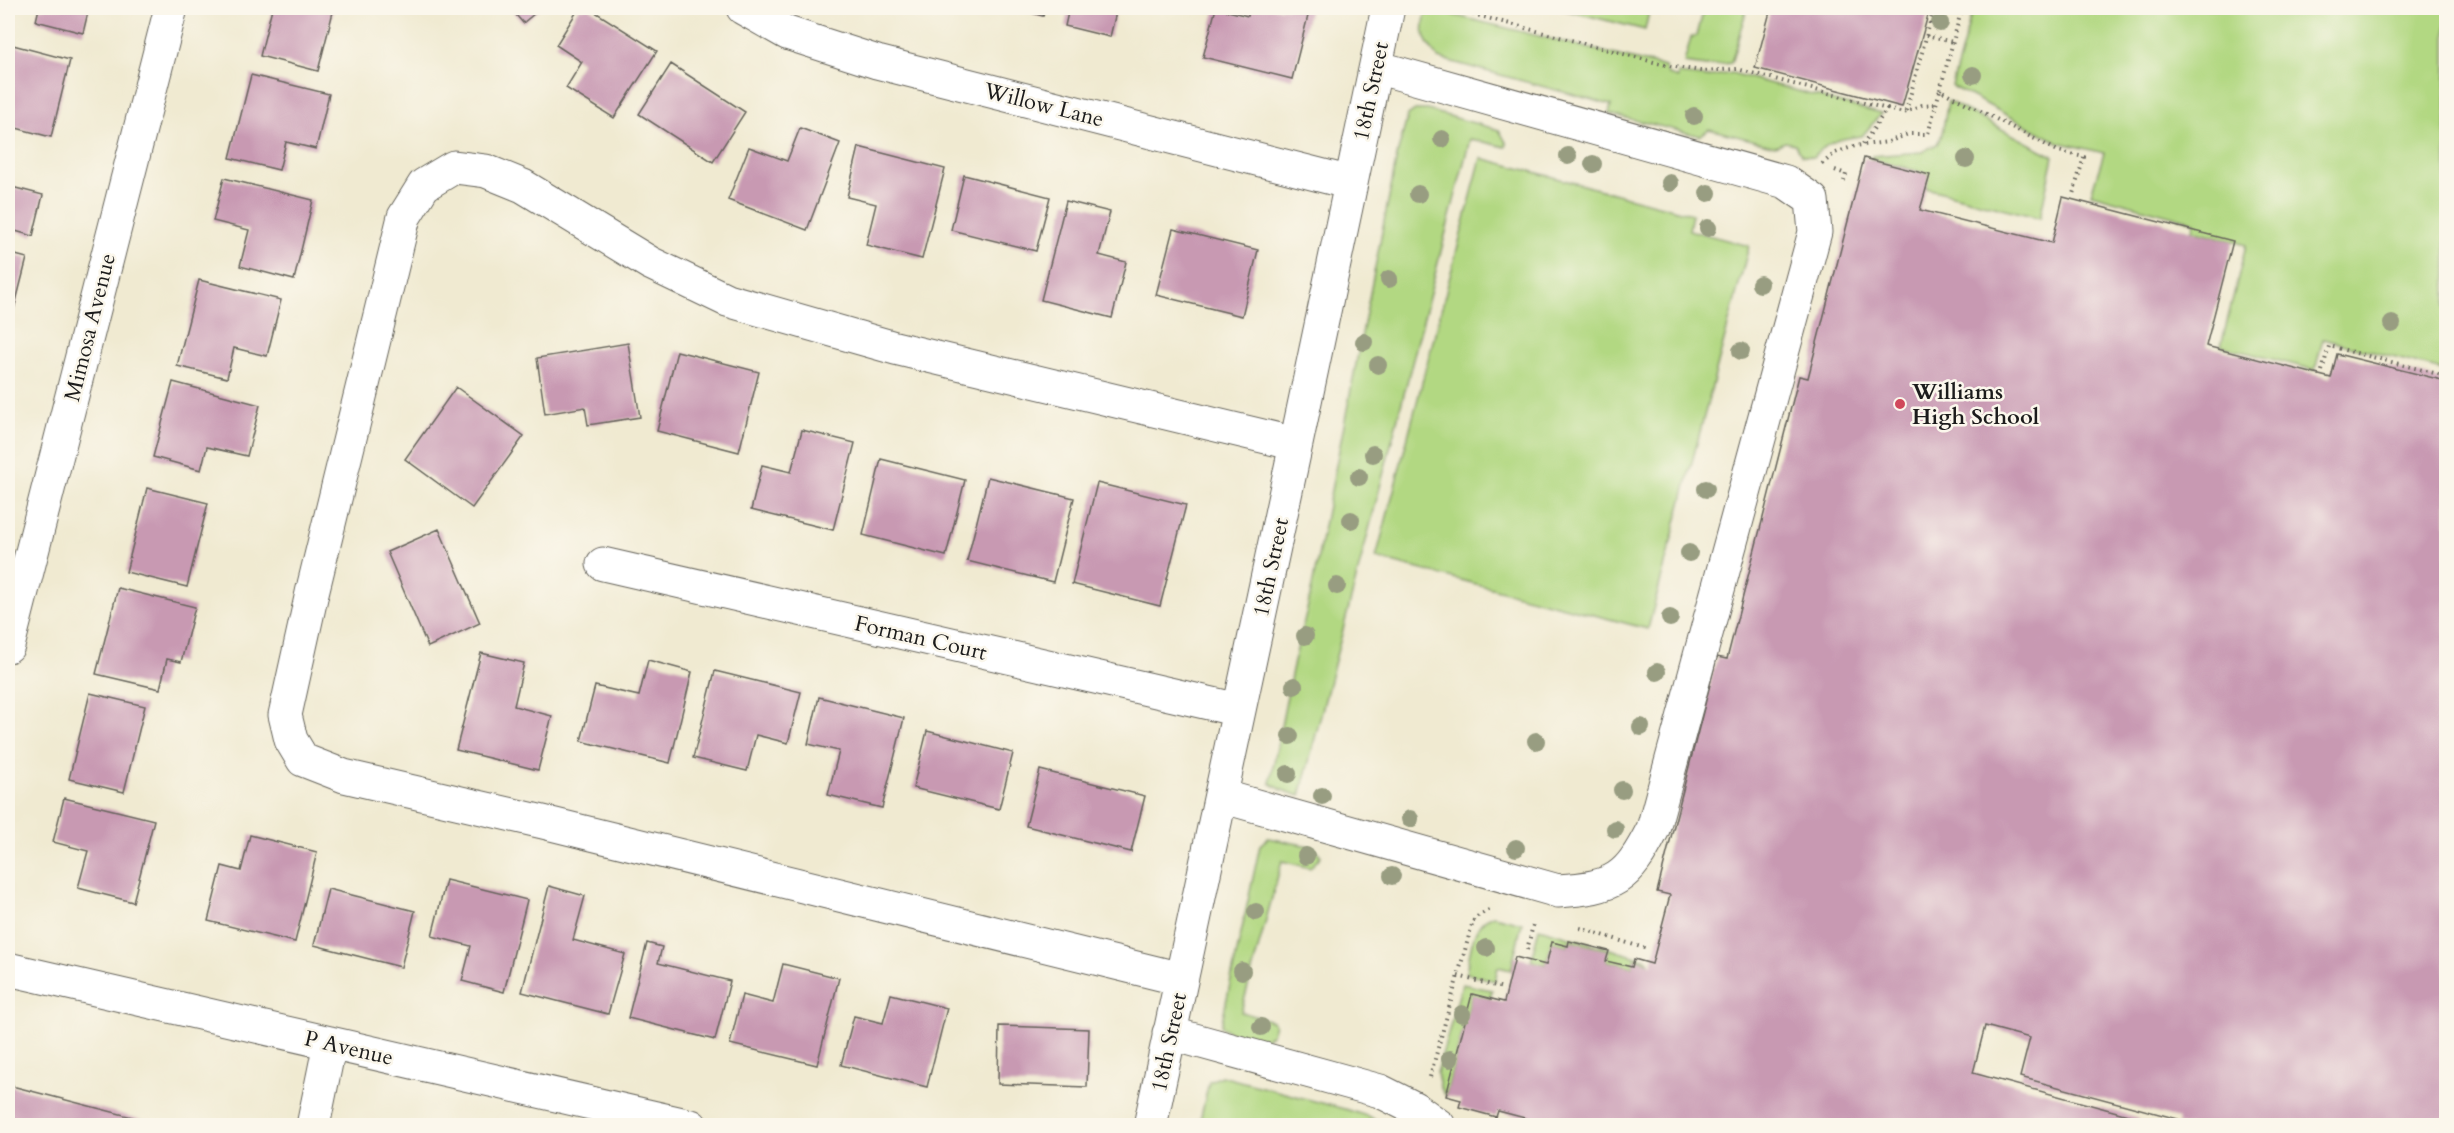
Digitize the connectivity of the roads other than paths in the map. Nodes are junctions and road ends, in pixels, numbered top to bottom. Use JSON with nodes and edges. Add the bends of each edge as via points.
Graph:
{"nodes":[{"id":1,"x":171,"y":8,"type":"edge"},
{"id":2,"x":743,"y":8,"type":"edge"},
{"id":3,"x":1388,"y":8,"type":"edge"},
{"id":4,"x":1376,"y":67,"type":"junction"},
{"id":5,"x":1351,"y":183,"type":"junction"},
{"id":6,"x":1296,"y":444,"type":"junction"},
{"id":7,"x":603,"y":564,"type":"dead end"},
{"id":8,"x":8,"y":646,"type":"edge"},
{"id":9,"x":1239,"y":710,"type":"junction"},
{"id":10,"x":1221,"y":796,"type":"junction"},
{"id":11,"x":8,"y":969,"type":"edge"},
{"id":12,"x":1181,"y":979,"type":"junction"},
{"id":13,"x":1169,"y":1034,"type":"junction"},
{"id":14,"x":330,"y":1043,"type":"junction"},
{"id":15,"x":584,"y":1113,"type":"edge"},
{"id":16,"x":313,"y":1125,"type":"edge"},
{"id":17,"x":691,"y":1125,"type":"edge"},
{"id":18,"x":1149,"y":1125,"type":"edge"},
{"id":19,"x":1439,"y":1125,"type":"edge"}],
"edges":[{"from":1,"to":8,"type":"street","name":"Mimosa Avenue"},
{"from":2,"to":5,"type":"street","name":"Willow Lane","via":[[787,33],[878,62]]},
{"from":3,"to":4,"type":"street","name":"18th Street"},
{"from":4,"to":5,"type":"street","name":"18th Street"},
{"from":4,"to":10,"type":"street","via":[[1786,182],[1812,200],[1815,232],[1653,829],[1637,860],[1616,881],[1558,891]]},
{"from":5,"to":6,"type":"street","name":"18th Street"},
{"from":6,"to":9,"type":"street","name":"18th Street"},
{"from":6,"to":12,"type":"street","via":[[895,348],[727,300],[650,263],[523,186],[486,171],[454,166],[424,185],[404,217],[285,714],[291,740],[303,760],[344,776]]},
{"from":7,"to":9,"type":"street","name":"Forman Court"},
{"from":9,"to":10,"type":"street","name":"18th Street"},
{"from":10,"to":12,"type":"street","name":"18th Street"},
{"from":11,"to":14,"type":"street","name":"P Avenue"},
{"from":12,"to":13,"type":"street","name":"18th Street"},
{"from":13,"to":18,"type":"street","name":"18th Street"},
{"from":13,"to":19,"type":"street","via":[[1380,1090]]},
{"from":14,"to":15,"type":"street","name":"P Avenue"},
{"from":14,"to":16,"type":"street"},
{"from":15,"to":17,"type":"street","name":"P Avenue"}]}
